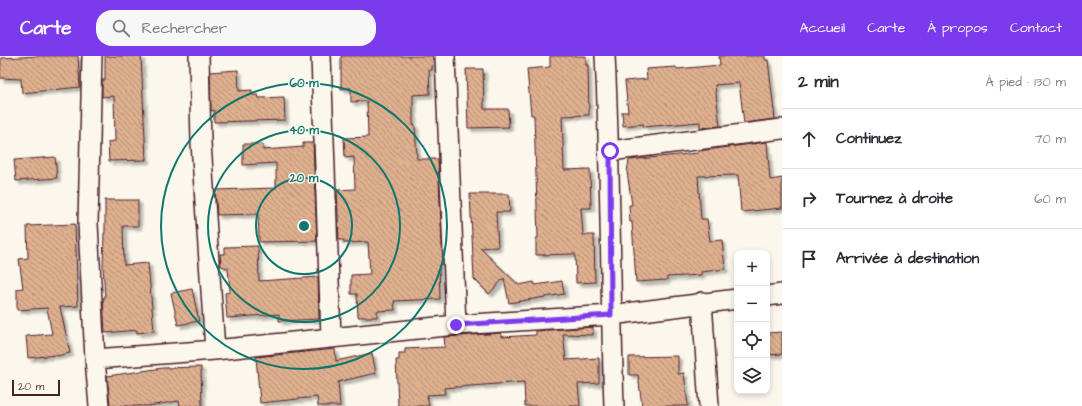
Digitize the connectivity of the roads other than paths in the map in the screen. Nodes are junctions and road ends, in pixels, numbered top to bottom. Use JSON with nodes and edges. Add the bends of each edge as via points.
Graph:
{"nodes":[{"id":1,"x":92,"y":56,"type":"edge"},
{"id":2,"x":199,"y":56,"type":"edge"},
{"id":3,"x":321,"y":56,"type":"edge"},
{"id":4,"x":444,"y":56,"type":"edge"},
{"id":5,"x":605,"y":56,"type":"edge"},
{"id":6,"x":782,"y":129,"type":"edge"},
{"id":7,"x":610,"y":151,"type":"junction"},
{"id":8,"x":782,"y":294,"type":"edge"},
{"id":9,"x":770,"y":296,"type":"edge"},
{"id":10,"x":734,"y":299,"type":"edge"},
{"id":11,"x":702,"y":302,"type":"junction"},
{"id":12,"x":611,"y":315,"type":"junction"},
{"id":13,"x":456,"y":325,"type":"junction"},
{"id":14,"x":331,"y":337,"type":"junction"},
{"id":15,"x":215,"y":350,"type":"junction"},
{"id":16,"x":95,"y":359,"type":"junction"},
{"id":17,"x":99,"y":406,"type":"edge"},
{"id":18,"x":614,"y":406,"type":"edge"},
{"id":19,"x":709,"y":406,"type":"edge"}],
"edges":[{"from":1,"to":16,"type":"street","via":[[88,224]]},
{"from":2,"to":15,"type":"street","via":[[201,143]]},
{"from":3,"to":14,"type":"street"},
{"from":4,"to":13,"type":"street"},
{"from":5,"to":7,"type":"street"},
{"from":6,"to":7,"type":"street"},
{"from":7,"to":12,"type":"street"},
{"from":8,"to":9,"type":"street"},
{"from":10,"to":11,"type":"street"},
{"from":11,"to":12,"type":"street"},
{"from":11,"to":19,"type":"street"},
{"from":12,"to":13,"type":"street"},
{"from":12,"to":18,"type":"street"},
{"from":13,"to":14,"type":"street"},
{"from":14,"to":15,"type":"street"},
{"from":15,"to":16,"type":"street"},
{"from":16,"to":17,"type":"street"}]}
